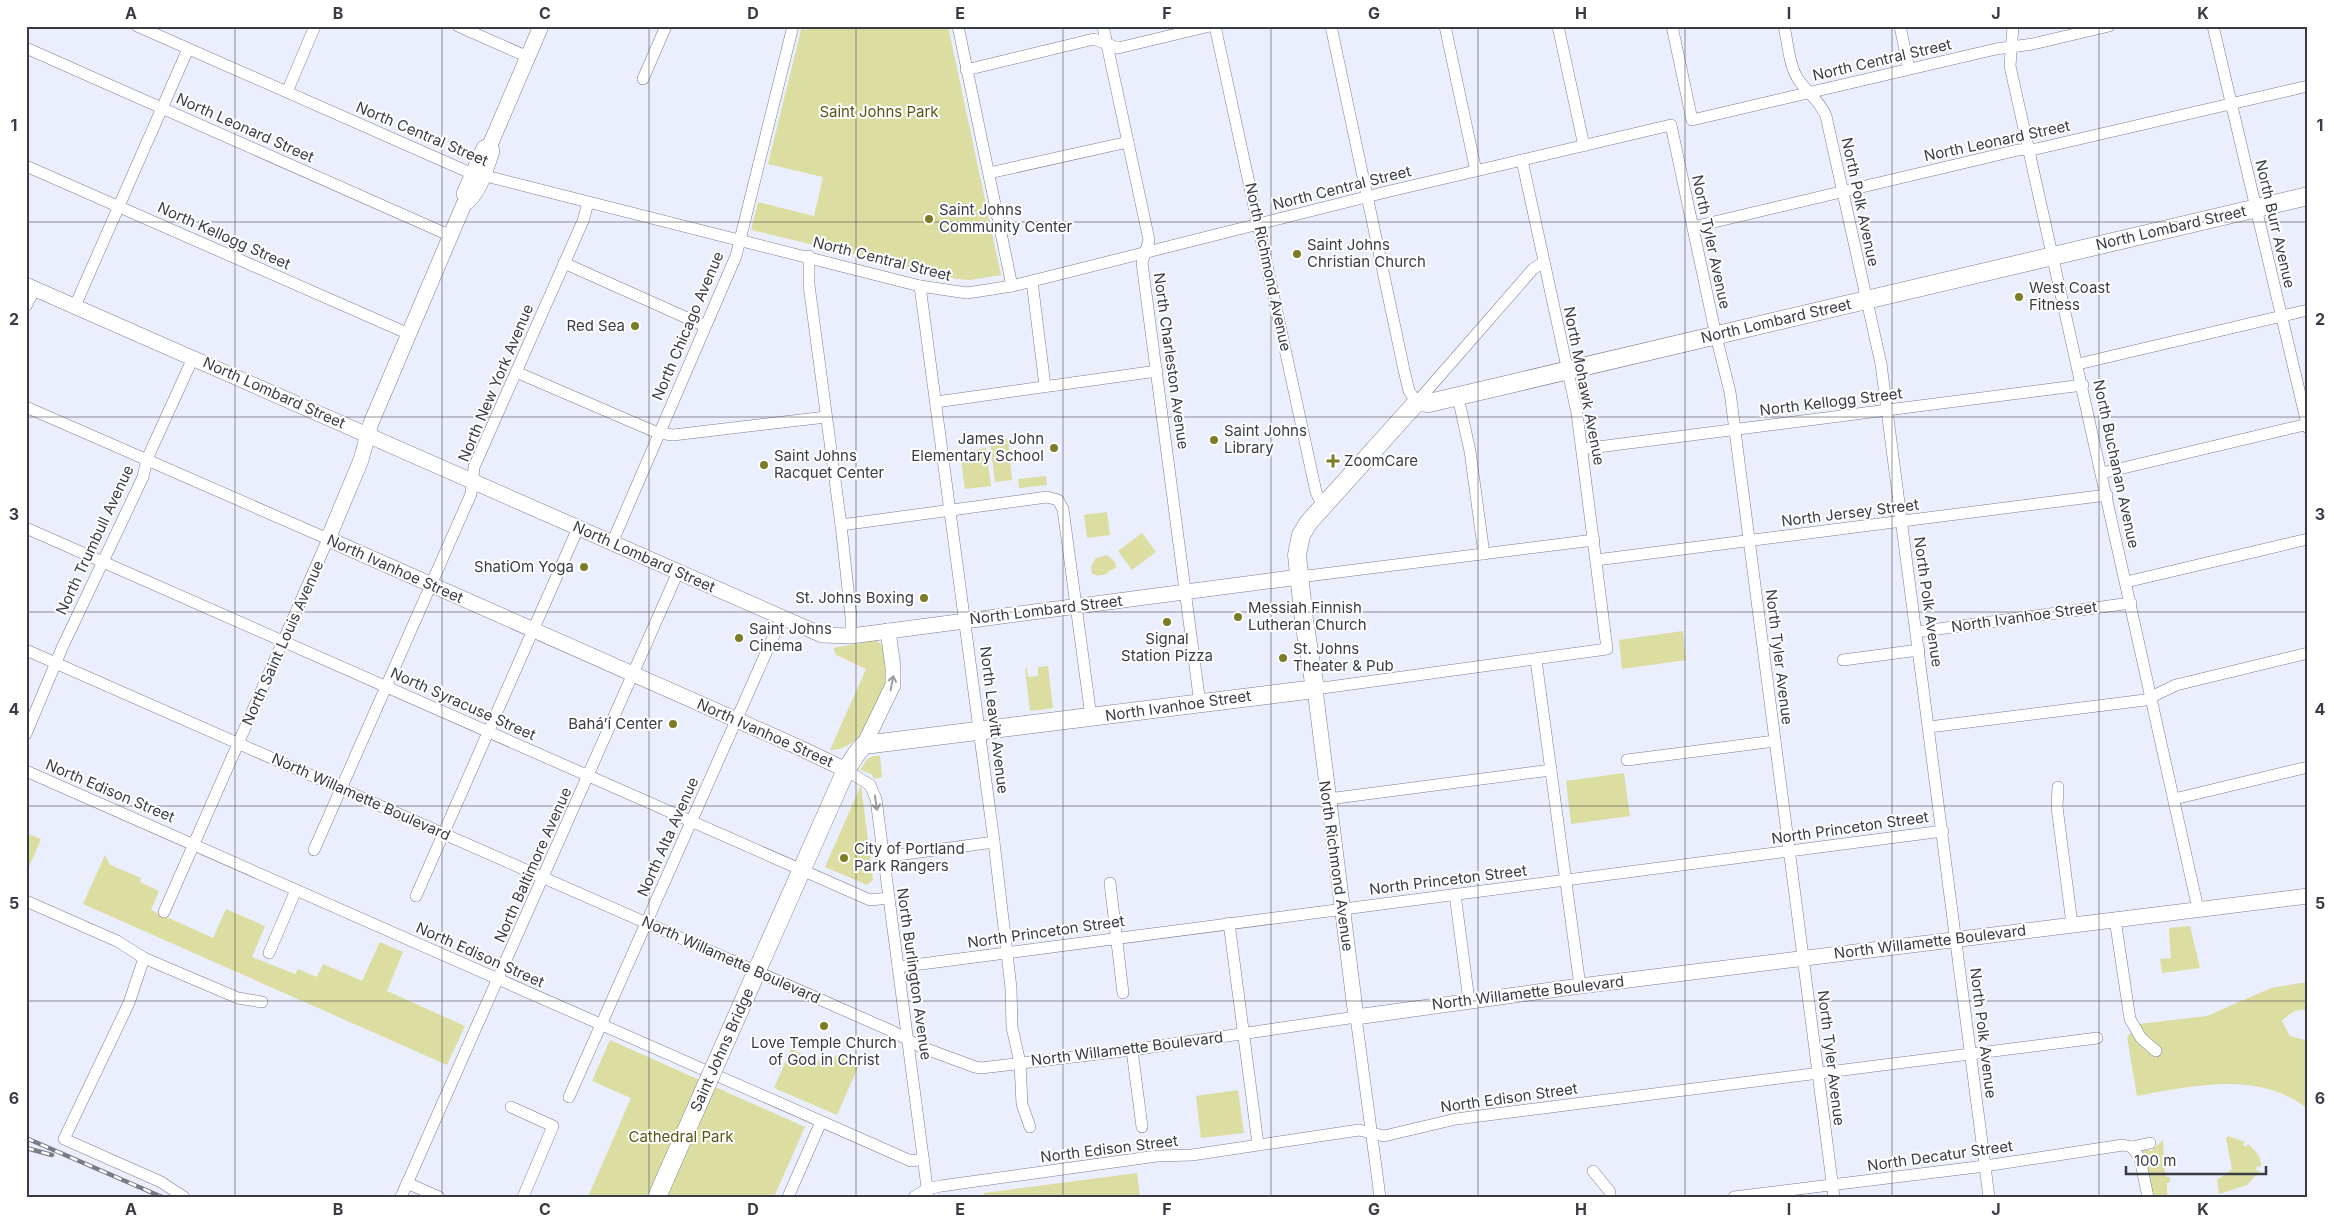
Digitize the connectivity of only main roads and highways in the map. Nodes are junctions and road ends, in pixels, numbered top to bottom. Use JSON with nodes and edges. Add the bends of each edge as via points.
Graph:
{"nodes":[{"id":1,"x":541,"y":26,"type":"edge"},
{"id":2,"x":2308,"y":196,"type":"edge"},
{"id":3,"x":31,"y":287,"type":"edge"},
{"id":4,"x":368,"y":435,"type":"junction"},
{"id":5,"x":1301,"y":535,"type":"joint"},
{"id":6,"x":328,"y":539,"type":"joint"},
{"id":7,"x":1299,"y":578,"type":"junction"},
{"id":8,"x":888,"y":631,"type":"junction"},
{"id":9,"x":1315,"y":688,"type":"junction"},
{"id":10,"x":864,"y":746,"type":"junction"},
{"id":11,"x":846,"y":770,"type":"junction"},
{"id":12,"x":2308,"y":896,"type":"edge"},
{"id":13,"x":1356,"y":1017,"type":"joint"},
{"id":14,"x":657,"y":1197,"type":"edge"}],
"edges":[{"from":1,"to":4,"type":"main road","name":"North Saint Louis Avenue","via":[[490,146],[484,148],[477,175],[463,197],[464,204]]},
{"from":2,"to":5,"type":"main road","name":"North Lombard Street","via":[[1429,404],[1417,402]]},
{"from":3,"to":4,"type":"main road","name":"North Lombard Street"},
{"from":4,"to":6,"type":"main road","name":"North Saint Louis Avenue"},
{"from":4,"to":8,"type":"main road","name":"North Lombard Street","via":[[822,635],[851,636]]},
{"from":5,"to":7,"type":"main road","name":"North Richmond Avenue","via":[[1297,546]]},
{"from":6,"to":11,"type":"main road","name":"North Ivanhoe Street"},
{"from":7,"to":8,"type":"main road","name":"North Lombard Street"},
{"from":7,"to":9,"type":"main road","name":"North Richmond Avenue"},
{"from":10,"to":8,"type":"main road","one_way":true,"via":[[893,684]]},
{"from":9,"to":10,"type":"main road","name":"North Ivanhoe Street"},
{"from":9,"to":13,"type":"main road","name":"North Richmond Avenue"},
{"from":10,"to":11,"type":"main road","name":"North Ivanhoe Street"},
{"from":11,"to":14,"type":"main road","name":"Saint Johns Bridge","bridge":true},
{"from":12,"to":13,"type":"main road","name":"North Willamette Boulevard","via":[[1469,1000]]}]}
